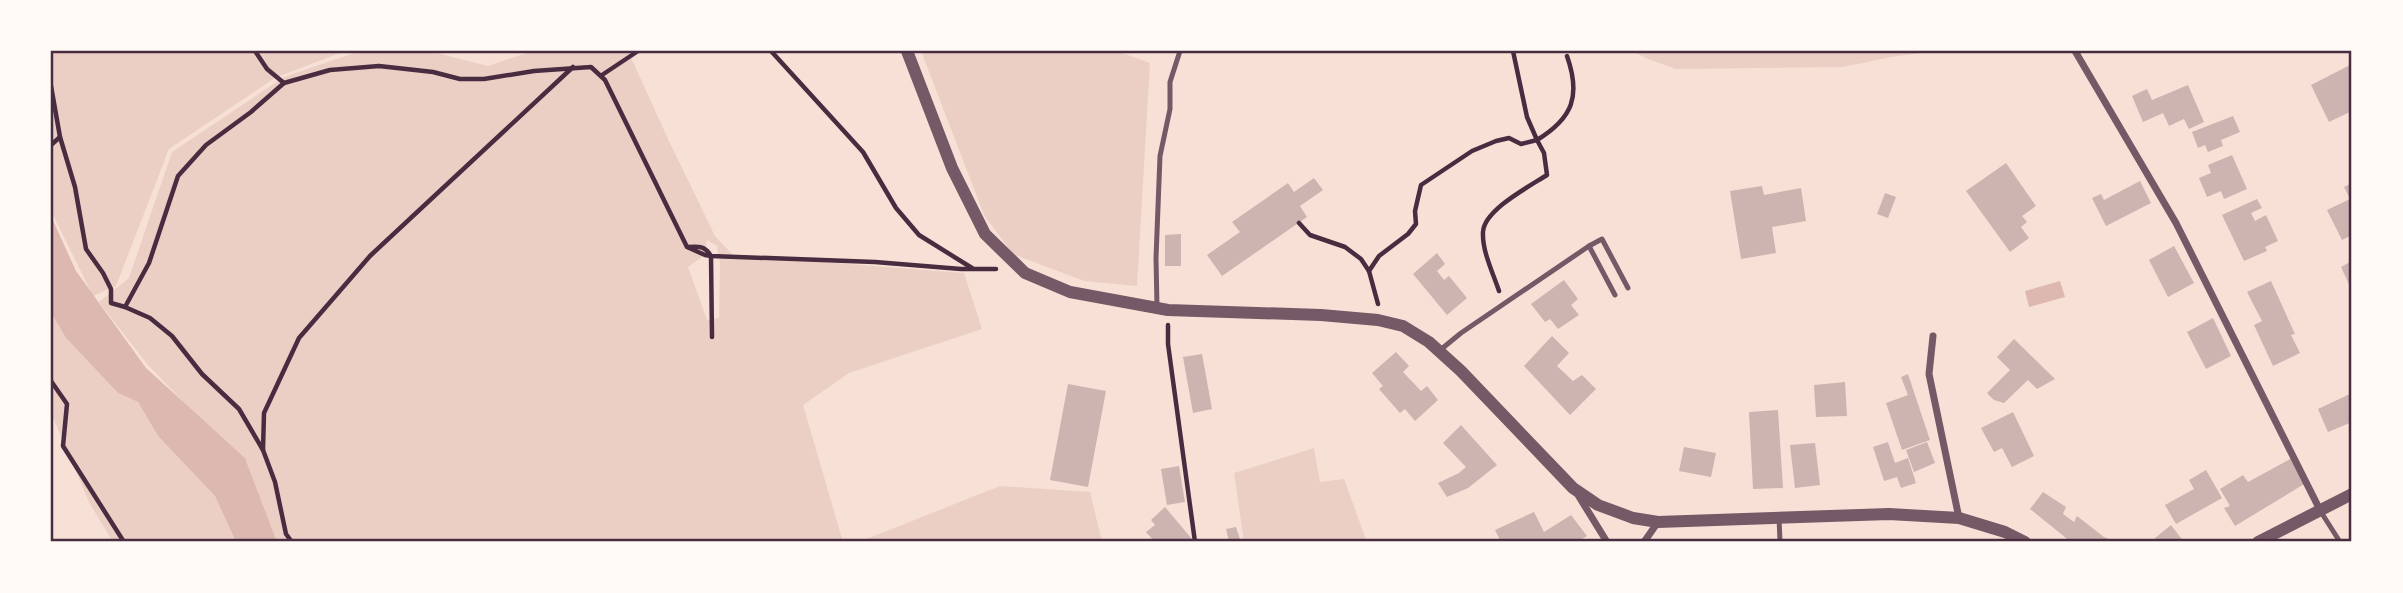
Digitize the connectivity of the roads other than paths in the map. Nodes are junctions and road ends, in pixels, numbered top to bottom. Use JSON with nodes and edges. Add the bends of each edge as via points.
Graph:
{"nodes":[{"id":1,"x":907,"y":51,"type":"edge"},
{"id":2,"x":1180,"y":51,"type":"edge"},
{"id":3,"x":2075,"y":51,"type":"edge"},
{"id":4,"x":1589,"y":246,"type":"junction"},
{"id":5,"x":1628,"y":288,"type":"dead end"},
{"id":6,"x":1615,"y":295,"type":"dead end"},
{"id":7,"x":1163,"y":309,"type":"junction"},
{"id":8,"x":1933,"y":336,"type":"dead end"},
{"id":9,"x":1439,"y":351,"type":"junction"},
{"id":10,"x":1573,"y":488,"type":"junction"},
{"id":11,"x":2352,"y":494,"type":"edge"},
{"id":12,"x":2320,"y":510,"type":"junction"},
{"id":13,"x":1779,"y":517,"type":"junction"},
{"id":14,"x":1959,"y":517,"type":"junction"},
{"id":15,"x":1658,"y":522,"type":"junction"},
{"id":16,"x":1607,"y":542,"type":"edge"},
{"id":17,"x":1644,"y":542,"type":"edge"},
{"id":18,"x":1780,"y":542,"type":"edge"},
{"id":19,"x":2025,"y":542,"type":"edge"},
{"id":20,"x":2258,"y":542,"type":"edge"},
{"id":21,"x":2340,"y":542,"type":"edge"}],
"edges":[{"from":1,"to":7,"type":"street","via":[[953,168],[985,234],[1026,273],[1070,292]]},
{"from":2,"to":7,"type":"lane","via":[[1170,82],[1170,109],[1160,156],[1156,258]]},
{"from":3,"to":12,"type":"street","via":[[2176,223]]},
{"from":4,"to":5,"type":"lane","via":[[1602,239]]},
{"from":4,"to":6,"type":"lane"},
{"from":4,"to":9,"type":"lane"},
{"from":7,"to":9,"type":"street","via":[[1378,320],[1403,326]]},
{"from":8,"to":14,"type":"street","via":[[1929,374]]},
{"from":9,"to":10,"type":"street"},
{"from":10,"to":15,"type":"street","via":[[1598,505]]},
{"from":10,"to":16,"type":"street"},
{"from":11,"to":12,"type":"street"},
{"from":12,"to":20,"type":"street"},
{"from":12,"to":21,"type":"lane"},
{"from":13,"to":14,"type":"street"},
{"from":13,"to":15,"type":"street"},
{"from":13,"to":18,"type":"lane"},
{"from":14,"to":19,"type":"street"},
{"from":15,"to":17,"type":"street"}]}
